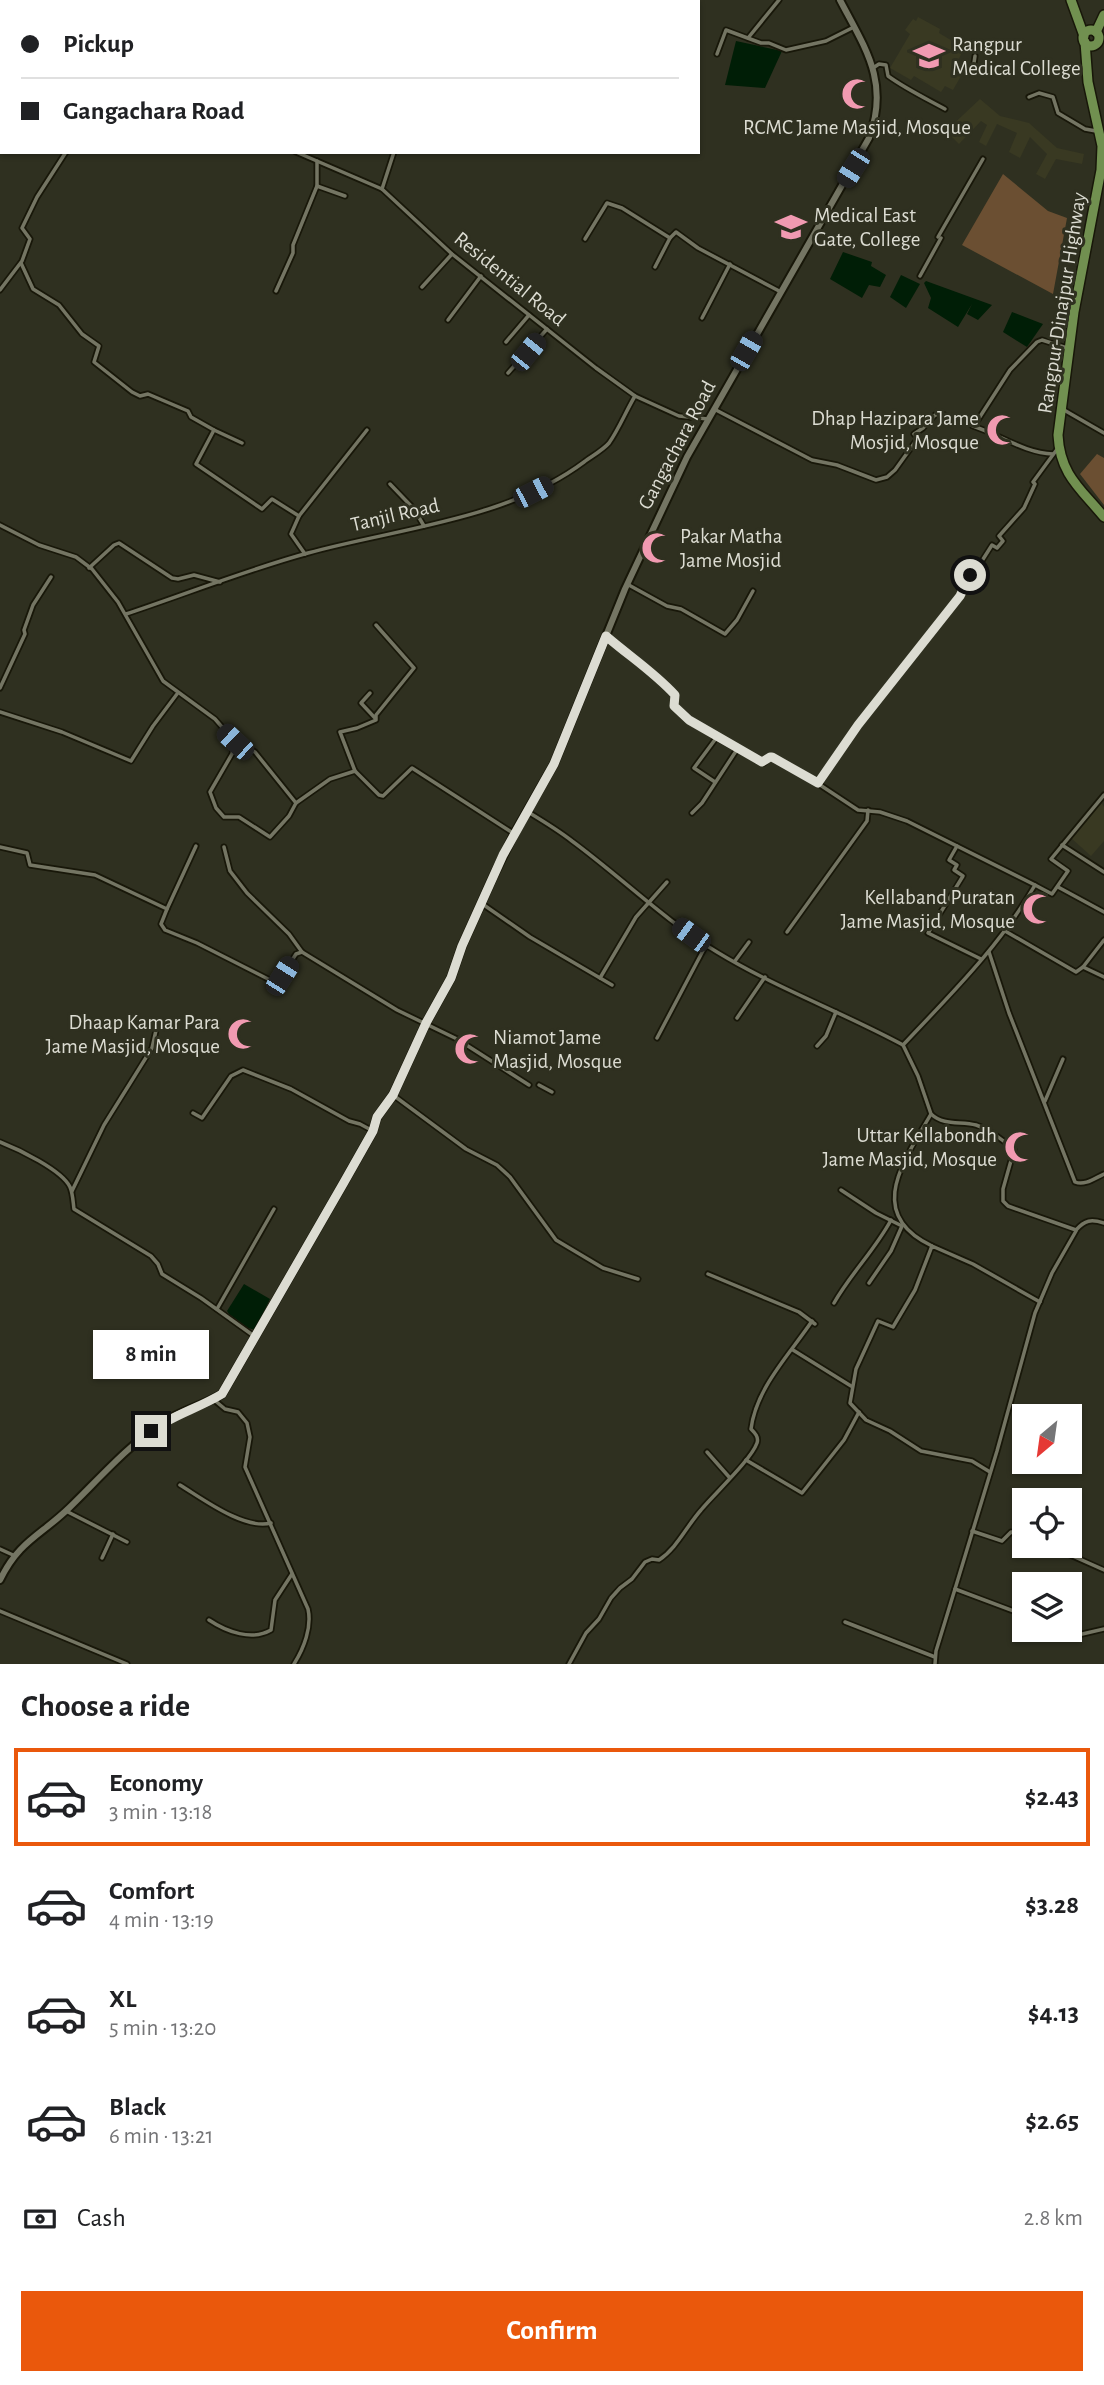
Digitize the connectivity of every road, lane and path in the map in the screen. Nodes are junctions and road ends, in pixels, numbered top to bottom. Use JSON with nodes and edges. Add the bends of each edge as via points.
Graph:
{"nodes":[{"id":1,"x":779,"y":0,"type":"edge"},
{"id":2,"x":840,"y":0,"type":"edge"},
{"id":3,"x":1073,"y":0,"type":"edge"},
{"id":4,"x":1104,"y":15,"type":"edge"},
{"id":5,"x":854,"y":27,"type":"junction"},
{"id":6,"x":1094,"y":36,"type":"edge"},
{"id":7,"x":748,"y":38,"type":"junction"},
{"id":8,"x":717,"y":54,"type":"dead end"},
{"id":9,"x":975,"y":56,"type":"dead end"},
{"id":10,"x":873,"y":68,"type":"junction"},
{"id":11,"x":973,"y":69,"type":"dead end"},
{"id":12,"x":1029,"y":97,"type":"dead end"},
{"id":13,"x":944,"y":109,"type":"dead end"},
{"id":14,"x":1098,"y":132,"type":"junction"},
{"id":15,"x":64,"y":154,"type":"edge"},
{"id":16,"x":301,"y":154,"type":"edge"},
{"id":17,"x":393,"y":154,"type":"edge"},
{"id":18,"x":983,"y":159,"type":"dead end"},
{"id":19,"x":317,"y":161,"type":"junction"},
{"id":20,"x":317,"y":186,"type":"junction"},
{"id":21,"x":382,"y":189,"type":"junction"},
{"id":22,"x":345,"y":196,"type":"dead end"},
{"id":23,"x":670,"y":238,"type":"junction"},
{"id":24,"x":585,"y":239,"type":"dead end"},
{"id":25,"x":452,"y":254,"type":"junction"},
{"id":26,"x":20,"y":263,"type":"junction"},
{"id":27,"x":730,"y":264,"type":"junction"},
{"id":28,"x":655,"y":267,"type":"dead end"},
{"id":29,"x":920,"y":275,"type":"dead end"},
{"id":30,"x":481,"y":276,"type":"junction"},
{"id":31,"x":422,"y":287,"type":"dead end"},
{"id":32,"x":0,"y":290,"type":"edge"},
{"id":33,"x":276,"y":291,"type":"dead end"},
{"id":34,"x":781,"y":292,"type":"junction"},
{"id":35,"x":529,"y":315,"type":"junction"},
{"id":36,"x":702,"y":318,"type":"dead end"},
{"id":37,"x":448,"y":320,"type":"dead end"},
{"id":38,"x":547,"y":329,"type":"junction"},
{"id":39,"x":506,"y":342,"type":"dead end"},
{"id":40,"x":1069,"y":349,"type":"junction"},
{"id":41,"x":508,"y":373,"type":"dead end"},
{"id":42,"x":635,"y":396,"type":"junction"},
{"id":43,"x":714,"y":409,"type":"junction"},
{"id":44,"x":1062,"y":409,"type":"junction"},
{"id":45,"x":708,"y":419,"type":"junction"},
{"id":46,"x":973,"y":426,"type":"junction"},
{"id":47,"x":214,"y":430,"type":"junction"},
{"id":48,"x":367,"y":430,"type":"dead end"},
{"id":49,"x":1104,"y":433,"type":"edge"},
{"id":50,"x":242,"y":443,"type":"dead end"},
{"id":51,"x":1056,"y":451,"type":"junction"},
{"id":52,"x":390,"y":484,"type":"dead end"},
{"id":53,"x":299,"y":516,"type":"junction"},
{"id":54,"x":1104,"y":517,"type":"edge"},
{"id":55,"x":0,"y":525,"type":"edge"},
{"id":56,"x":424,"y":526,"type":"junction"},
{"id":57,"x":305,"y":554,"type":"junction"},
{"id":58,"x":89,"y":568,"type":"junction"},
{"id":59,"x":51,"y":577,"type":"dead end"},
{"id":60,"x":219,"y":582,"type":"junction"},
{"id":61,"x":627,"y":584,"type":"junction"},
{"id":62,"x":752,"y":591,"type":"dead end"},
{"id":63,"x":125,"y":614,"type":"junction"},
{"id":64,"x":376,"y":625,"type":"dead end"},
{"id":65,"x":606,"y":636,"type":"junction"},
{"id":66,"x":0,"y":688,"type":"edge"},
{"id":67,"x":178,"y":694,"type":"junction"},
{"id":68,"x":370,"y":694,"type":"dead end"},
{"id":69,"x":0,"y":712,"type":"edge"},
{"id":70,"x":376,"y":720,"type":"junction"},
{"id":71,"x":717,"y":737,"type":"junction"},
{"id":72,"x":235,"y":742,"type":"junction"},
{"id":73,"x":738,"y":748,"type":"junction"},
{"id":74,"x":355,"y":771,"type":"junction"},
{"id":75,"x":716,"y":782,"type":"junction"},
{"id":76,"x":818,"y":783,"type":"junction"},
{"id":77,"x":1104,"y":795,"type":"edge"},
{"id":78,"x":296,"y":803,"type":"junction"},
{"id":79,"x":868,"y":810,"type":"junction"},
{"id":80,"x":528,"y":811,"type":"junction"},
{"id":81,"x":692,"y":813,"type":"dead end"},
{"id":82,"x":514,"y":834,"type":"junction"},
{"id":83,"x":1062,"y":845,"type":"junction"},
{"id":84,"x":196,"y":846,"type":"dead end"},
{"id":85,"x":957,"y":846,"type":"junction"},
{"id":86,"x":0,"y":847,"type":"edge"},
{"id":87,"x":224,"y":847,"type":"dead end"},
{"id":88,"x":1104,"y":872,"type":"edge"},
{"id":89,"x":667,"y":882,"type":"dead end"},
{"id":90,"x":1035,"y":885,"type":"junction"},
{"id":91,"x":1058,"y":887,"type":"junction"},
{"id":92,"x":481,"y":903,"type":"junction"},
{"id":93,"x":648,"y":903,"type":"junction"},
{"id":94,"x":167,"y":909,"type":"junction"},
{"id":95,"x":1104,"y":912,"type":"edge"},
{"id":96,"x":1005,"y":931,"type":"junction"},
{"id":97,"x":787,"y":932,"type":"dead end"},
{"id":98,"x":1104,"y":940,"type":"edge"},
{"id":99,"x":749,"y":942,"type":"dead end"},
{"id":100,"x":706,"y":945,"type":"junction"},
{"id":101,"x":989,"y":951,"type":"junction"},
{"id":102,"x":302,"y":952,"type":"junction"},
{"id":103,"x":982,"y":960,"type":"junction"},
{"id":104,"x":735,"y":961,"type":"junction"},
{"id":105,"x":1083,"y":967,"type":"junction"},
{"id":106,"x":765,"y":977,"type":"junction"},
{"id":107,"x":1104,"y":977,"type":"edge"},
{"id":108,"x":600,"y":978,"type":"junction"},
{"id":109,"x":612,"y":985,"type":"dead end"},
{"id":110,"x":836,"y":1012,"type":"junction"},
{"id":111,"x":737,"y":1018,"type":"dead end"},
{"id":112,"x":426,"y":1023,"type":"junction"},
{"id":113,"x":157,"y":1026,"type":"dead end"},
{"id":114,"x":657,"y":1038,"type":"dead end"},
{"id":115,"x":903,"y":1045,"type":"junction"},
{"id":116,"x":817,"y":1046,"type":"dead end"},
{"id":117,"x":1063,"y":1059,"type":"dead end"},
{"id":118,"x":529,"y":1085,"type":"dead end"},
{"id":119,"x":539,"y":1085,"type":"dead end"},
{"id":120,"x":552,"y":1092,"type":"dead end"},
{"id":121,"x":393,"y":1095,"type":"junction"},
{"id":122,"x":1044,"y":1103,"type":"junction"},
{"id":123,"x":193,"y":1113,"type":"dead end"},
{"id":124,"x":931,"y":1114,"type":"junction"},
{"id":125,"x":373,"y":1131,"type":"junction"},
{"id":126,"x":0,"y":1142,"type":"edge"},
{"id":127,"x":1104,"y":1174,"type":"edge"},
{"id":128,"x":841,"y":1190,"type":"dead end"},
{"id":129,"x":72,"y":1193,"type":"junction"},
{"id":130,"x":274,"y":1209,"type":"dead end"},
{"id":131,"x":891,"y":1220,"type":"junction"},
{"id":132,"x":1104,"y":1223,"type":"edge"},
{"id":133,"x":1076,"y":1230,"type":"junction"},
{"id":134,"x":932,"y":1246,"type":"junction"},
{"id":135,"x":708,"y":1274,"type":"dead end"},
{"id":136,"x":638,"y":1279,"type":"dead end"},
{"id":137,"x":869,"y":1283,"type":"dead end"},
{"id":138,"x":1040,"y":1301,"type":"junction"},
{"id":139,"x":834,"y":1303,"type":"dead end"},
{"id":140,"x":217,"y":1309,"type":"junction"},
{"id":141,"x":254,"y":1336,"type":"junction"},
{"id":142,"x":793,"y":1350,"type":"junction"},
{"id":143,"x":851,"y":1386,"type":"junction"},
{"id":144,"x":214,"y":1399,"type":"junction"},
{"id":145,"x":859,"y":1412,"type":"junction"},
{"id":146,"x":707,"y":1452,"type":"dead end"},
{"id":147,"x":746,"y":1460,"type":"junction"},
{"id":148,"x":990,"y":1472,"type":"junction"},
{"id":149,"x":730,"y":1478,"type":"junction"},
{"id":150,"x":180,"y":1485,"type":"dead end"},
{"id":151,"x":66,"y":1511,"type":"junction"},
{"id":152,"x":271,"y":1523,"type":"junction"},
{"id":153,"x":972,"y":1531,"type":"junction"},
{"id":154,"x":1012,"y":1532,"type":"edge"},
{"id":155,"x":113,"y":1534,"type":"junction"},
{"id":156,"x":127,"y":1542,"type":"dead end"},
{"id":157,"x":0,"y":1549,"type":"edge"},
{"id":158,"x":13,"y":1555,"type":"junction"},
{"id":159,"x":102,"y":1558,"type":"dead end"},
{"id":160,"x":1077,"y":1558,"type":"edge"},
{"id":161,"x":1104,"y":1570,"type":"edge"},
{"id":162,"x":292,"y":1574,"type":"junction"},
{"id":163,"x":0,"y":1580,"type":"edge"},
{"id":164,"x":955,"y":1589,"type":"junction"},
{"id":165,"x":1012,"y":1610,"type":"edge"},
{"id":166,"x":0,"y":1611,"type":"edge"},
{"id":167,"x":209,"y":1620,"type":"dead end"},
{"id":168,"x":845,"y":1622,"type":"dead end"},
{"id":169,"x":1104,"y":1629,"type":"edge"},
{"id":170,"x":1082,"y":1635,"type":"edge"},
{"id":171,"x":935,"y":1657,"type":"junction"},
{"id":172,"x":127,"y":1664,"type":"edge"},
{"id":173,"x":294,"y":1664,"type":"edge"},
{"id":174,"x":569,"y":1664,"type":"edge"},
{"id":175,"x":935,"y":1664,"type":"edge"}],
"edges":[{"from":1,"to":7,"type":"street"},
{"from":2,"to":5,"type":"main road","name":"Gangachara Road"},
{"from":3,"to":6,"type":"highway"},
{"from":4,"to":6,"type":"highway"},
{"from":5,"to":7,"type":"street","via":[[826,41],[786,50]]},
{"from":5,"to":10,"type":"main road","name":"Gangachara Road"},
{"from":6,"to":14,"type":"highway","name":"Rangpur-Dinajpur Highway","via":[[1088,82]]},
{"from":7,"to":8,"type":"street","via":[[726,30]]},
{"from":9,"to":11,"type":"street"},
{"from":10,"to":13,"type":"street","via":[[886,65],[893,80]]},
{"from":10,"to":34,"type":"main road","name":"Gangachara Road","via":[[878,104],[869,138]]},
{"from":12,"to":14,"type":"street","via":[[1039,93],[1053,97],[1058,113]]},
{"from":14,"to":40,"type":"highway","name":"Rangpur-Dinajpur Highway","via":[[1101,170]]},
{"from":15,"to":26,"type":"street","via":[[22,228],[30,239]]},
{"from":16,"to":19,"type":"street","name":"Residential Road"},
{"from":17,"to":21,"type":"street"},
{"from":18,"to":29,"type":"street"},
{"from":19,"to":20,"type":"street"},
{"from":19,"to":21,"type":"street","name":"Residential Road"},
{"from":20,"to":22,"type":"street"},
{"from":20,"to":33,"type":"street"},
{"from":21,"to":25,"type":"street","name":"Residential Road"},
{"from":23,"to":24,"type":"street","via":[[607,202]]},
{"from":23,"to":27,"type":"street","via":[[676,232]]},
{"from":23,"to":28,"type":"street"},
{"from":25,"to":30,"type":"street","name":"Residential Road"},
{"from":25,"to":31,"type":"street"},
{"from":26,"to":32,"type":"street"},
{"from":26,"to":47,"type":"street","via":[[33,289],[59,305],[82,334],[99,346],[94,362],[132,392],[188,411]]},
{"from":27,"to":34,"type":"street"},
{"from":27,"to":36,"type":"street"},
{"from":30,"to":35,"type":"street","name":"Residential Road"},
{"from":30,"to":37,"type":"street"},
{"from":34,"to":43,"type":"main road","name":"Gangachara Road"},
{"from":35,"to":38,"type":"street","name":"Residential Road"},
{"from":35,"to":39,"type":"street"},
{"from":38,"to":41,"type":"street"},
{"from":38,"to":42,"type":"street","name":"Residential Road"},
{"from":40,"to":44,"type":"highway","name":"Rangpur-Dinajpur Highway"},
{"from":40,"to":46,"type":"street","via":[[1037,342],[1010,370]]},
{"from":42,"to":45,"type":"street","name":"Residential Road","via":[[679,416]]},
{"from":42,"to":56,"type":"street","name":"Tanjil Road","via":[[608,444],[569,474],[475,515]]},
{"from":43,"to":45,"type":"main road","name":"Gangachara Road"},
{"from":43,"to":46,"type":"street","via":[[812,460],[876,480],[895,470],[918,438],[914,433],[935,415]]},
{"from":44,"to":49,"type":"street"},
{"from":44,"to":51,"type":"highway","name":"Rangpur-Dinajpur Highway"},
{"from":45,"to":61,"type":"main road","name":"Gangachara Road"},
{"from":46,"to":51,"type":"street","via":[[1042,454]]},
{"from":47,"to":50,"type":"street"},
{"from":47,"to":53,"type":"street","via":[[196,464],[261,509],[271,499]]},
{"from":48,"to":53,"type":"street"},
{"from":51,"to":54,"type":"highway","name":"Rangpur-Dinajpur Highway","via":[[1072,481]]},
{"from":51,"to":76,"type":"street","via":[[1033,482],[1024,508],[999,536],[1003,541],[997,548],[992,545],[960,596]]},
{"from":52,"to":56,"type":"street"},
{"from":53,"to":57,"type":"street","via":[[291,534]]},
{"from":55,"to":58,"type":"street","via":[[76,557]]},
{"from":56,"to":57,"type":"street","name":"Tanjil Road"},
{"from":57,"to":60,"type":"street","name":"Tanjil Road"},
{"from":58,"to":60,"type":"street","via":[[119,543],[172,578],[194,575]]},
{"from":58,"to":63,"type":"street"},
{"from":59,"to":66,"type":"street","via":[[33,605]]},
{"from":60,"to":63,"type":"street","name":"Tanjil Road"},
{"from":61,"to":62,"type":"street","via":[[725,634]]},
{"from":61,"to":65,"type":"main road","name":"Gangachara Road"},
{"from":63,"to":67,"type":"street","via":[[163,681]]},
{"from":64,"to":70,"type":"street","via":[[414,668]]},
{"from":65,"to":71,"type":"street","via":[[659,677],[675,695],[674,706],[689,720]]},
{"from":65,"to":80,"type":"main road","name":"Gangachara Road","via":[[554,764]]},
{"from":67,"to":69,"type":"street","via":[[131,761]]},
{"from":67,"to":72,"type":"street","via":[[215,719]]},
{"from":68,"to":70,"type":"street","via":[[361,703]]},
{"from":70,"to":74,"type":"street","via":[[340,732]]},
{"from":71,"to":73,"type":"street"},
{"from":71,"to":75,"type":"street","via":[[694,768]]},
{"from":72,"to":78,"type":"street","via":[[255,752]]},
{"from":72,"to":78,"type":"street","via":[[210,792],[224,817],[239,817],[270,837]]},
{"from":73,"to":75,"type":"street"},
{"from":73,"to":76,"type":"street","via":[[764,763],[772,757]]},
{"from":74,"to":78,"type":"street","via":[[330,779]]},
{"from":74,"to":82,"type":"street","via":[[383,796],[415,769]]},
{"from":75,"to":81,"type":"street"},
{"from":76,"to":79,"type":"street","via":[[858,810]]},
{"from":77,"to":83,"type":"street"},
{"from":79,"to":85,"type":"street"},
{"from":79,"to":97,"type":"street","via":[[867,821]]},
{"from":80,"to":82,"type":"main road","name":"Gangachara Road"},
{"from":80,"to":93,"type":"street"},
{"from":82,"to":92,"type":"main road","name":"Gangachara Road"},
{"from":83,"to":88,"type":"street"},
{"from":83,"to":91,"type":"street","via":[[1051,859],[1068,871]]},
{"from":84,"to":94,"type":"street"},
{"from":85,"to":90,"type":"street"},
{"from":85,"to":103,"type":"street","via":[[949,860],[964,876],[928,933]]},
{"from":86,"to":94,"type":"street","via":[[26,853],[30,865],[95,875]]},
{"from":87,"to":102,"type":"street","via":[[230,871]]},
{"from":89,"to":93,"type":"street"},
{"from":90,"to":91,"type":"street","via":[[1052,894]]},
{"from":90,"to":96,"type":"street"},
{"from":91,"to":95,"type":"street"},
{"from":92,"to":108,"type":"street"},
{"from":92,"to":112,"type":"main road","name":"Gangachara Road","via":[[451,978]]},
{"from":93,"to":100,"type":"street"},
{"from":93,"to":108,"type":"street"},
{"from":94,"to":102,"type":"street","via":[[161,924],[165,930],[272,981]]},
{"from":96,"to":101,"type":"street"},
{"from":96,"to":105,"type":"street","via":[[1067,968],[1076,972]]},
{"from":98,"to":105,"type":"street"},
{"from":99,"to":104,"type":"street"},
{"from":100,"to":104,"type":"street"},
{"from":100,"to":114,"type":"street"},
{"from":101,"to":103,"type":"street"},
{"from":101,"to":122,"type":"street"},
{"from":102,"to":112,"type":"street"},
{"from":103,"to":115,"type":"street"},
{"from":104,"to":106,"type":"street"},
{"from":105,"to":107,"type":"street"},
{"from":106,"to":110,"type":"street"},
{"from":106,"to":111,"type":"street"},
{"from":108,"to":109,"type":"street"},
{"from":110,"to":115,"type":"street"},
{"from":110,"to":116,"type":"street"},
{"from":112,"to":118,"type":"street"},
{"from":112,"to":121,"type":"main road","name":"Gangachara Road"},
{"from":113,"to":129,"type":"street","via":[[152,1048],[104,1125]]},
{"from":115,"to":124,"type":"street"},
{"from":117,"to":122,"type":"street"},
{"from":119,"to":120,"type":"street"},
{"from":121,"to":125,"type":"main road","name":"Gangachara Road"},
{"from":121,"to":136,"type":"street","via":[[466,1149],[497,1165],[556,1240],[603,1268]]},
{"from":122,"to":127,"type":"street","via":[[1074,1182]]},
{"from":123,"to":125,"type":"street","via":[[202,1118],[231,1076],[243,1070]]},
{"from":124,"to":133,"type":"street","via":[[951,1123],[976,1125],[1013,1147],[1003,1201]]},
{"from":124,"to":134,"type":"street","via":[[894,1192],[902,1226]]},
{"from":125,"to":141,"type":"main road","name":"Gangachara Road"},
{"from":126,"to":129,"type":"street","via":[[57,1174]]},
{"from":128,"to":131,"type":"street"},
{"from":129,"to":140,"type":"street","via":[[74,1209],[151,1256],[162,1274]]},
{"from":130,"to":140,"type":"street"},
{"from":131,"to":137,"type":"street","via":[[902,1226]]},
{"from":131,"to":139,"type":"street"},
{"from":132,"to":133,"type":"street","via":[[1091,1220]]},
{"from":133,"to":138,"type":"street"},
{"from":134,"to":138,"type":"street"},
{"from":134,"to":143,"type":"street","via":[[915,1290],[893,1327],[878,1321]]},
{"from":135,"to":142,"type":"street","via":[[813,1322]]},
{"from":138,"to":148,"type":"street"},
{"from":140,"to":141,"type":"street"},
{"from":141,"to":144,"type":"main road","name":"Gangachara Road","via":[[222,1394]]},
{"from":142,"to":143,"type":"street"},
{"from":142,"to":147,"type":"street","via":[[764,1390],[751,1429],[758,1442]]},
{"from":143,"to":145,"type":"street","via":[[850,1403]]},
{"from":144,"to":151,"type":"main road","name":"Gangachara Road","via":[[166,1420],[136,1442]]},
{"from":144,"to":152,"type":"street","via":[[225,1409],[238,1412],[247,1423],[246,1467]]},
{"from":145,"to":147,"type":"street","via":[[844,1440],[802,1493]]},
{"from":145,"to":148,"type":"street","via":[[921,1451],[972,1461]]},
{"from":146,"to":149,"type":"street"},
{"from":147,"to":149,"type":"street"},
{"from":148,"to":153,"type":"street"},
{"from":149,"to":174,"type":"street","via":[[668,1554],[645,1562],[620,1588]]},
{"from":150,"to":152,"type":"street","via":[[250,1523]]},
{"from":151,"to":155,"type":"street"},
{"from":151,"to":158,"type":"main road","name":"Gangachara Road"},
{"from":152,"to":162,"type":"street"},
{"from":153,"to":154,"type":"street","via":[[1002,1541]]},
{"from":153,"to":164,"type":"street"},
{"from":155,"to":156,"type":"street"},
{"from":155,"to":159,"type":"street"},
{"from":157,"to":158,"type":"street"},
{"from":158,"to":163,"type":"main road","name":"Gangachara Road"},
{"from":160,"to":161,"type":"street"},
{"from":162,"to":167,"type":"street","via":[[275,1601],[271,1629],[262,1636],[230,1632]]},
{"from":162,"to":173,"type":"street","via":[[311,1620]]},
{"from":164,"to":165,"type":"street"},
{"from":164,"to":171,"type":"street"},
{"from":166,"to":172,"type":"street"},
{"from":168,"to":171,"type":"street"},
{"from":169,"to":170,"type":"street"},
{"from":171,"to":175,"type":"street"}]}
